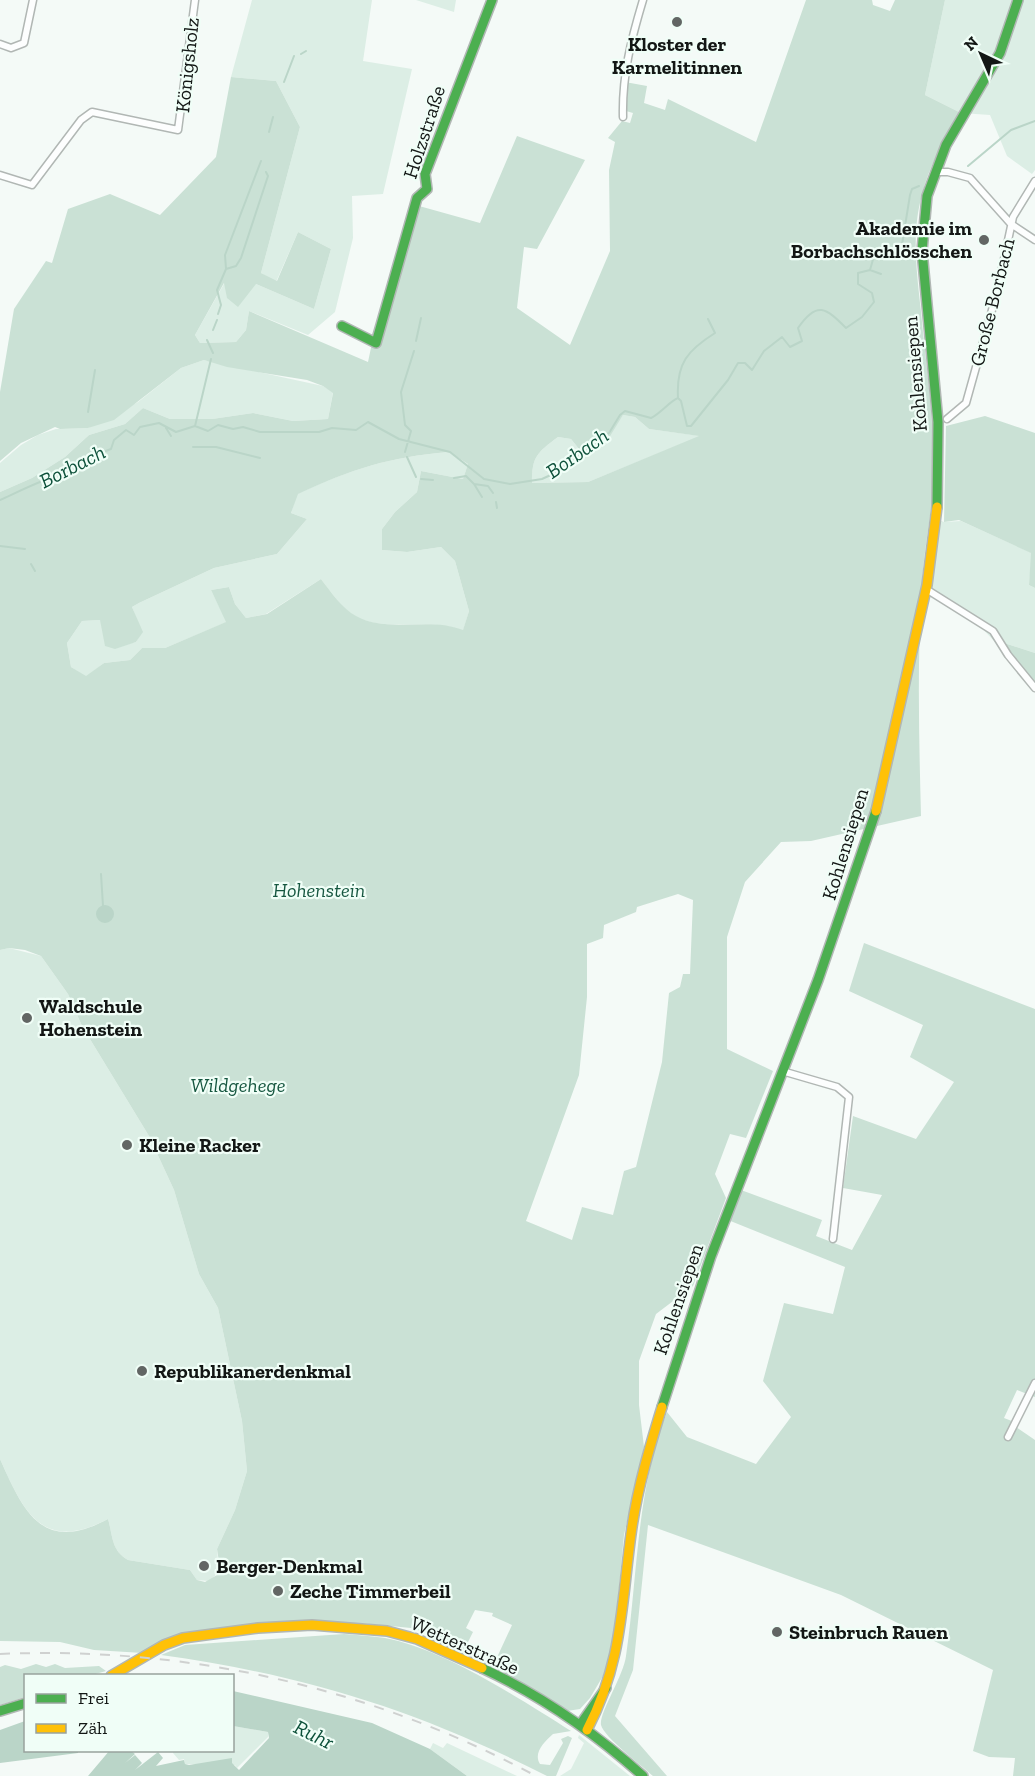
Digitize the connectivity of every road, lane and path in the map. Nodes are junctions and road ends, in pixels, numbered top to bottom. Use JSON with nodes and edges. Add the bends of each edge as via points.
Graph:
{"nodes":[{"id":1,"x":33,"y":0,"type":"edge"},
{"id":2,"x":195,"y":0,"type":"edge"},
{"id":3,"x":492,"y":0,"type":"edge"},
{"id":4,"x":642,"y":0,"type":"edge"},
{"id":5,"x":1018,"y":0,"type":"edge"},
{"id":6,"x":0,"y":44,"type":"edge"},
{"id":7,"x":623,"y":117,"type":"dead end"},
{"id":8,"x":936,"y":172,"type":"junction"},
{"id":9,"x":0,"y":175,"type":"edge"},
{"id":10,"x":1035,"y":181,"type":"edge"},
{"id":11,"x":1011,"y":224,"type":"junction"},
{"id":12,"x":1035,"y":240,"type":"edge"},
{"id":13,"x":342,"y":326,"type":"dead end"},
{"id":14,"x":947,"y":419,"type":"dead end"},
{"id":15,"x":926,"y":589,"type":"junction"},
{"id":16,"x":1035,"y":688,"type":"edge"},
{"id":17,"x":782,"y":1071,"type":"junction"},
{"id":18,"x":833,"y":1239,"type":"dead end"},
{"id":19,"x":1035,"y":1383,"type":"edge"},
{"id":20,"x":1008,"y":1437,"type":"dead end"},
{"id":21,"x":116,"y":1674,"type":"edge"},
{"id":22,"x":24,"y":1704,"type":"edge"},
{"id":23,"x":0,"y":1711,"type":"edge"},
{"id":24,"x":583,"y":1727,"type":"junction"},
{"id":25,"x":644,"y":1776,"type":"edge"}],
"edges":[{"from":1,"to":6,"type":"street","via":[[24,43],[11,48]]},
{"from":2,"to":9,"type":"street","name":"Königsholz","via":[[178,130],[92,112],[81,120],[32,185]]},
{"from":3,"to":13,"type":"street","name":"Holzstraße","via":[[425,174],[427,189],[417,198],[376,343]]},
{"from":4,"to":7,"type":"street","via":[[622,87]]},
{"from":5,"to":8,"type":"street","name":"Kohlensiepen","via":[[1003,51],[947,143]]},
{"from":8,"to":11,"type":"street","via":[[970,178]]},
{"from":8,"to":15,"type":"street","name":"Kohlensiepen","via":[[922,229],[940,473],[938,515]]},
{"from":10,"to":11,"type":"street","name":"Große Borbach"},
{"from":11,"to":12,"type":"street"},
{"from":11,"to":14,"type":"street","name":"Große Borbach","via":[[998,292],[966,403]]},
{"from":15,"to":16,"type":"street","via":[[993,631]]},
{"from":15,"to":17,"type":"street","name":"Kohlensiepen","via":[[868,836]]},
{"from":17,"to":18,"type":"street","via":[[837,1087],[849,1097]]},
{"from":17,"to":24,"type":"street","name":"Kohlensiepen","via":[[711,1257],[664,1399],[633,1522],[620,1647],[606,1688]]},
{"from":19,"to":20,"type":"street"},
{"from":21,"to":24,"type":"street","name":"Wetterstraße","via":[[161,1646],[182,1638],[292,1626],[355,1627],[390,1632],[442,1650]]},
{"from":22,"to":23,"type":"street"},
{"from":24,"to":25,"type":"street","name":"Wetterstraße"}]}
